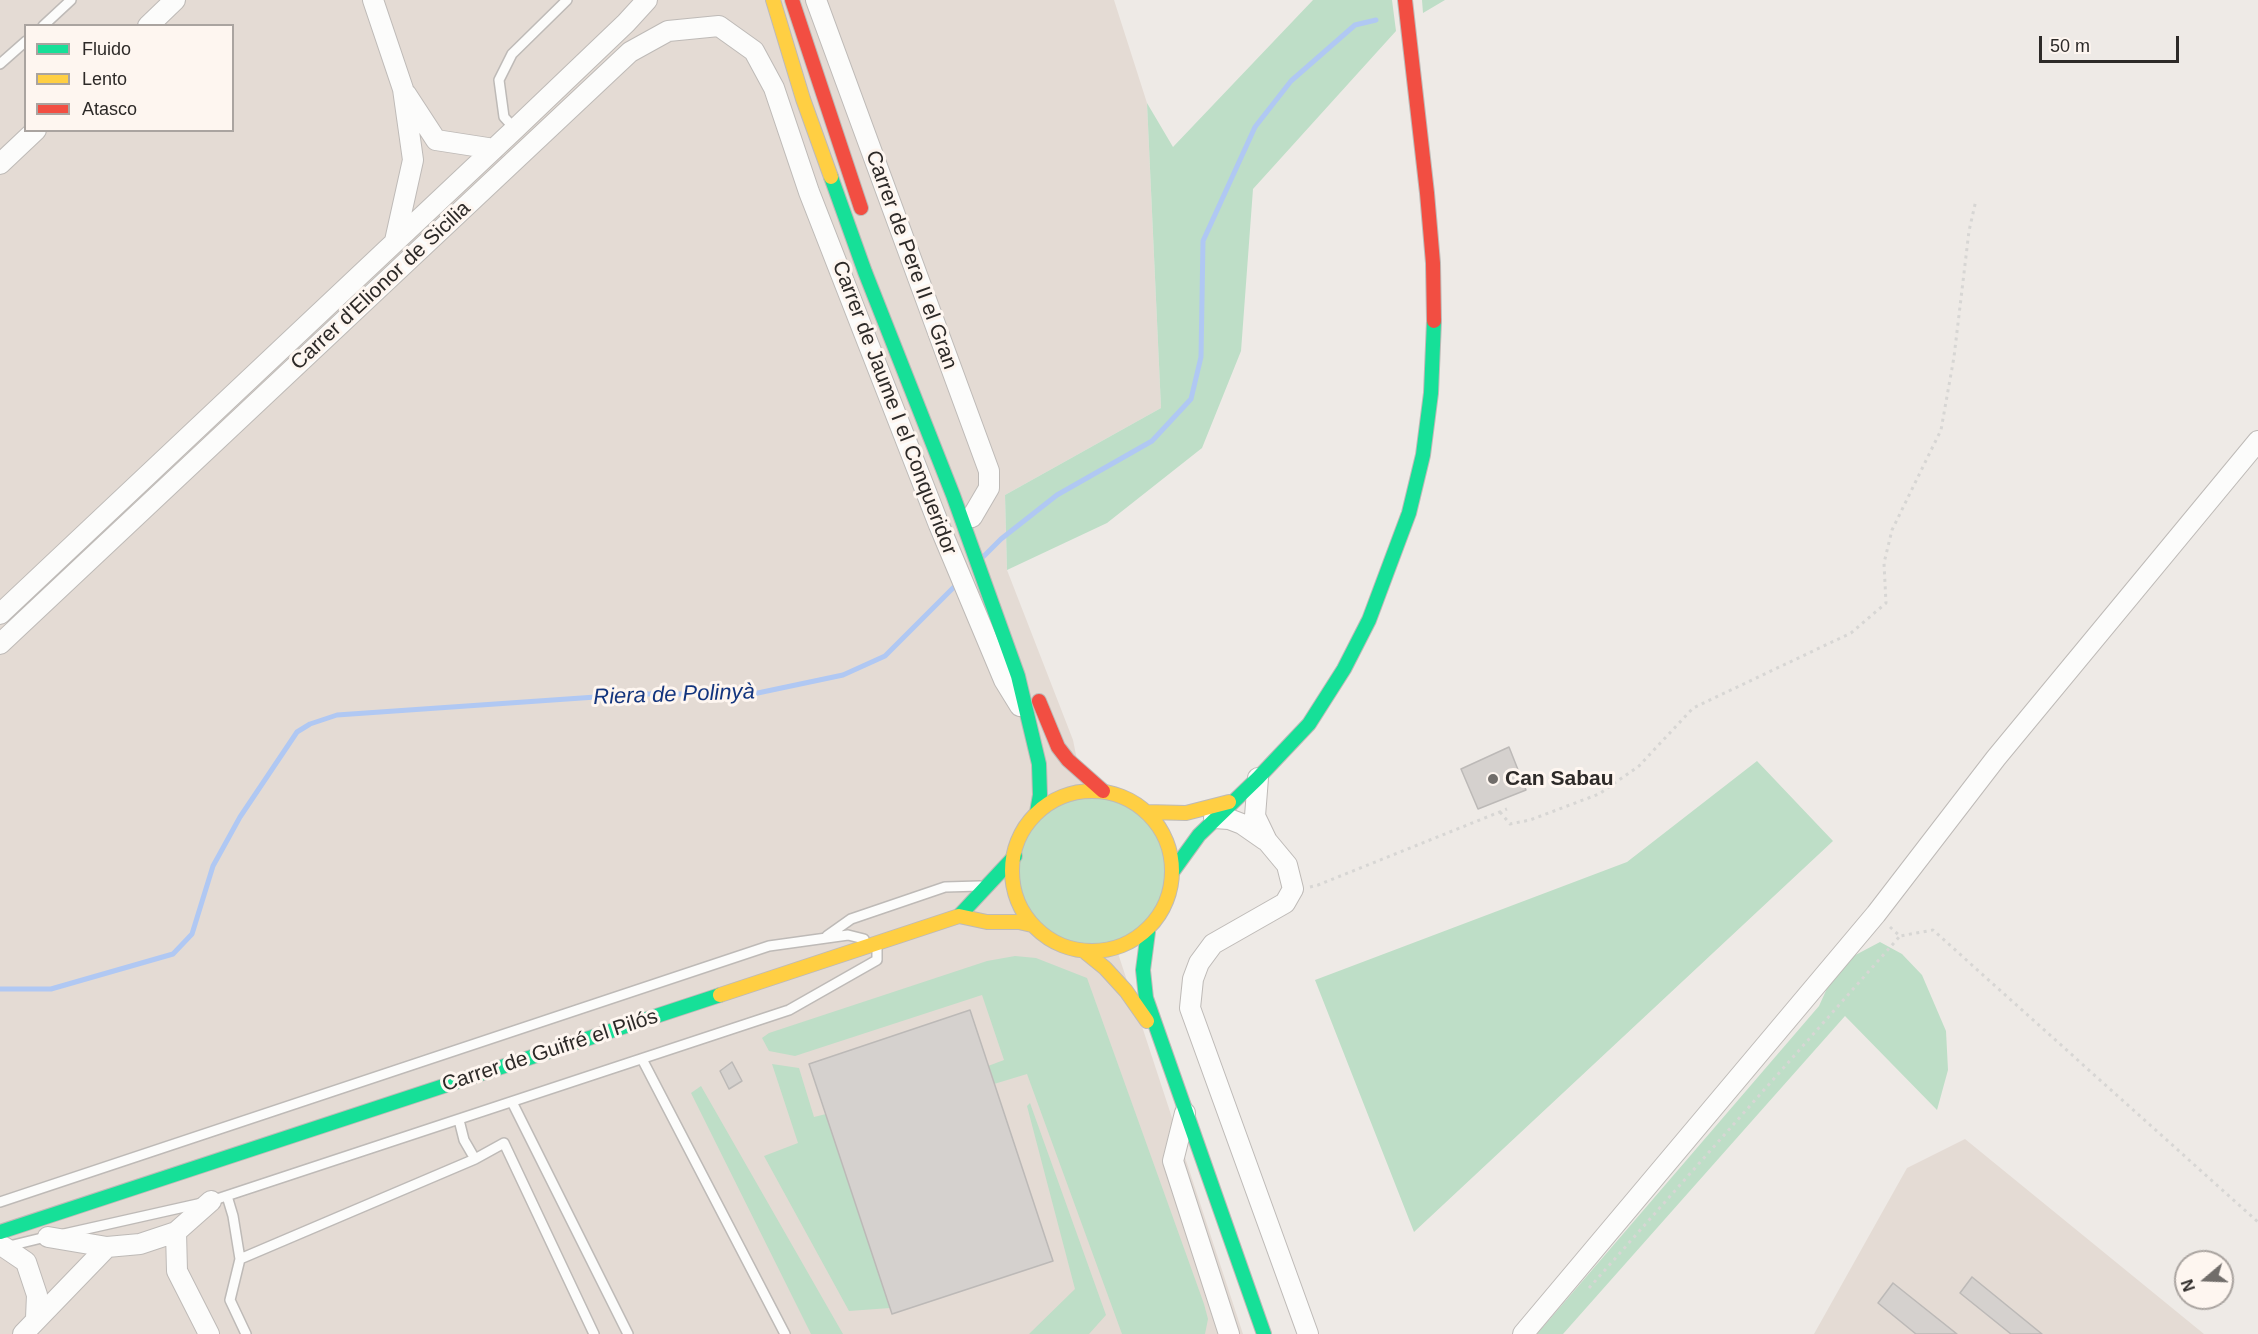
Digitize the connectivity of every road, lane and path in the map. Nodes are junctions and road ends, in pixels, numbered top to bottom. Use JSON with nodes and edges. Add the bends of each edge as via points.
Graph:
{"nodes":[{"id":1,"x":71,"y":0,"type":"edge"},
{"id":2,"x":175,"y":0,"type":"edge"},
{"id":3,"x":373,"y":0,"type":"edge"},
{"id":4,"x":567,"y":0,"type":"edge"},
{"id":5,"x":647,"y":0,"type":"edge"},
{"id":6,"x":663,"y":0,"type":"edge"},
{"id":7,"x":816,"y":0,"type":"edge"},
{"id":8,"x":1405,"y":0,"type":"edge"},
{"id":9,"x":777,"y":1,"type":"edge"},
{"id":10,"x":626,"y":23,"type":"junction"},
{"id":11,"x":45,"y":24,"type":"edge"},
{"id":12,"x":150,"y":24,"type":"edge"},
{"id":13,"x":24,"y":43,"type":"edge"},
{"id":14,"x":0,"y":64,"type":"edge"},
{"id":15,"x":774,"y":88,"type":"joint"},
{"id":16,"x":403,"y":89,"type":"junction"},
{"id":17,"x":515,"y":129,"type":"junction"},
{"id":18,"x":34,"y":132,"type":"edge"},
{"id":19,"x":494,"y":149,"type":"junction"},
{"id":20,"x":0,"y":164,"type":"edge"},
{"id":21,"x":1976,"y":200,"type":"dead end"},
{"id":22,"x":867,"y":225,"type":"dead end"},
{"id":23,"x":395,"y":240,"type":"junction"},
{"id":24,"x":928,"y":393,"type":"dead end"},
{"id":25,"x":2258,"y":441,"type":"edge"},
{"id":26,"x":974,"y":531,"type":"junction"},
{"id":27,"x":988,"y":576,"type":"junction"},
{"id":28,"x":0,"y":614,"type":"edge"},
{"id":29,"x":0,"y":644,"type":"edge"},
{"id":30,"x":1029,"y":720,"type":"junction"},
{"id":31,"x":1258,"y":778,"type":"junction"},
{"id":32,"x":1102,"y":791,"type":"junction"},
{"id":33,"x":1231,"y":802,"type":"junction"},
{"id":34,"x":1507,"y":809,"type":"dead end"},
{"id":35,"x":1037,"y":812,"type":"junction"},
{"id":36,"x":1147,"y":812,"type":"junction"},
{"id":37,"x":1500,"y":812,"type":"junction"},
{"id":38,"x":1214,"y":818,"type":"junction"},
{"id":39,"x":1267,"y":841,"type":"junction"},
{"id":40,"x":1015,"y":856,"type":"junction"},
{"id":41,"x":1173,"y":871,"type":"junction"},
{"id":42,"x":985,"y":886,"type":"junction"},
{"id":43,"x":1293,"y":889,"type":"junction"},
{"id":44,"x":1876,"y":914,"type":"junction"},
{"id":45,"x":959,"y":916,"type":"junction"},
{"id":46,"x":1032,"y":925,"type":"junction"},
{"id":47,"x":1148,"y":932,"type":"junction"},
{"id":48,"x":1900,"y":936,"type":"junction"},
{"id":49,"x":825,"y":937,"type":"junction"},
{"id":50,"x":877,"y":943,"type":"junction"},
{"id":51,"x":1084,"y":951,"type":"junction"},
{"id":52,"x":1158,"y":1037,"type":"junction"},
{"id":53,"x":642,"y":1059,"type":"junction"},
{"id":54,"x":512,"y":1102,"type":"junction"},
{"id":55,"x":1185,"y":1113,"type":"junction"},
{"id":56,"x":459,"y":1120,"type":"junction"},
{"id":57,"x":474,"y":1159,"type":"junction"},
{"id":58,"x":219,"y":1199,"type":"junction"},
{"id":59,"x":0,"y":1202,"type":"edge"},
{"id":60,"x":2258,"y":1222,"type":"edge"},
{"id":61,"x":176,"y":1232,"type":"junction"},
{"id":62,"x":48,"y":1237,"type":"junction"},
{"id":63,"x":1,"y":1242,"type":"edge"},
{"id":64,"x":107,"y":1247,"type":"junction"},
{"id":65,"x":240,"y":1259,"type":"junction"},
{"id":66,"x":1587,"y":1290,"type":"dead end"},
{"id":67,"x":36,"y":1318,"type":"junction"},
{"id":68,"x":22,"y":1334,"type":"edge"},
{"id":69,"x":209,"y":1334,"type":"edge"},
{"id":70,"x":246,"y":1334,"type":"edge"},
{"id":71,"x":594,"y":1334,"type":"edge"},
{"id":72,"x":628,"y":1334,"type":"edge"},
{"id":73,"x":785,"y":1334,"type":"edge"},
{"id":74,"x":1229,"y":1334,"type":"edge"},
{"id":75,"x":1264,"y":1334,"type":"edge"},
{"id":76,"x":1308,"y":1334,"type":"edge"},
{"id":77,"x":1523,"y":1334,"type":"edge"}],
"edges":[{"from":1,"to":11,"type":"lane"},
{"from":2,"to":12,"type":"street"},
{"from":3,"to":16,"type":"street"},
{"from":4,"to":17,"type":"lane","via":[[512,54],[499,80],[504,117]]},
{"from":5,"to":10,"type":"street","name":"Carrer d'Elionor de Sicilia"},
{"from":6,"to":10,"type":"street","name":"Carrer d'Elionor de Sicilia"},
{"from":7,"to":26,"type":"street","name":"Carrer de Pere II el Gran","via":[[989,471],[989,488]]},
{"from":8,"to":31,"type":"main road","via":[[1433,263],[1434,324],[1423,455],[1409,513],[1369,620],[1309,724]]},
{"from":9,"to":22,"type":"main road"},
{"from":9,"to":26,"type":"main road","via":[[807,109],[865,272]]},
{"from":10,"to":17,"type":"street","name":"Carrer d'Elionor de Sicilia"},
{"from":13,"to":14,"type":"lane"},
{"from":15,"to":29,"type":"street","name":"Carrer d'Elionor de Sicilia","via":[[754,51],[719,26],[668,31],[630,52]]},
{"from":15,"to":30,"type":"street","name":"Carrer de Jaume I el Conqueridor","via":[[809,192],[943,535],[1004,680]]},
{"from":16,"to":19,"type":"street","via":[[436,140]]},
{"from":16,"to":23,"type":"street","via":[[412,160]]},
{"from":17,"to":19,"type":"street","name":"Carrer d'Elionor de Sicilia"},
{"from":18,"to":20,"type":"street"},
{"from":19,"to":23,"type":"street","name":"Carrer d'Elionor de Sicilia"},
{"from":21,"to":37,"type":"path","via":[[1941,430],[1892,530],[1884,563],[1886,603],[1851,633],[1693,708],[1639,766],[1599,794],[1510,824]]},
{"from":23,"to":28,"type":"street","name":"Carrer d'Elionor de Sicilia"},
{"from":24,"to":26,"type":"main road"},
{"from":25,"to":44,"type":"street","via":[[1996,758]]},
{"from":26,"to":27,"type":"main road"},
{"from":27,"to":30,"type":"main road"},
{"from":27,"to":32,"type":"main road","via":[[1058,747]]},
{"from":30,"to":35,"type":"main road","via":[[1040,773]]},
{"from":31,"to":33,"type":"main road"},
{"from":31,"to":39,"type":"street","via":[[1255,816]]},
{"from":32,"to":35,"type":"main road","via":[[1068,795]]},
{"from":32,"to":36,"type":"main road"},
{"from":33,"to":36,"type":"main road","via":[[1186,813]]},
{"from":33,"to":38,"type":"main road"},
{"from":34,"to":37,"type":"path"},
{"from":35,"to":40,"type":"main road","via":[[1023,831]]},
{"from":36,"to":41,"type":"main road","via":[[1169,850]]},
{"from":37,"to":43,"type":"path","via":[[1318,885]]},
{"from":38,"to":39,"type":"street","via":[[1242,824]]},
{"from":38,"to":41,"type":"main road"},
{"from":39,"to":43,"type":"street","via":[[1287,865]]},
{"from":40,"to":42,"type":"main road"},
{"from":40,"to":46,"type":"main road","via":[[1015,890]]},
{"from":41,"to":47,"type":"main road","via":[[1164,906]]},
{"from":42,"to":45,"type":"main road"},
{"from":42,"to":49,"type":"lane","via":[[945,887],[851,920]]},
{"from":43,"to":76,"type":"street","via":[[1285,903],[1213,944],[1193,979],[1190,1008]]},
{"from":44,"to":48,"type":"path"},
{"from":44,"to":77,"type":"street"},
{"from":45,"to":46,"type":"main road","name":"Carrer de Guifré el Pilós"},
{"from":45,"to":50,"type":"main road","name":"Carrer de Guifré el Pilós"},
{"from":46,"to":51,"type":"main road","via":[[1050,939]]},
{"from":47,"to":51,"type":"main road","via":[[1108,949]]},
{"from":47,"to":52,"type":"main road","via":[[1143,983]]},
{"from":48,"to":60,"type":"path","via":[[1933,930]]},
{"from":48,"to":66,"type":"path"},
{"from":49,"to":50,"type":"lane","via":[[848,935]]},
{"from":49,"to":59,"type":"lane","via":[[769,946]]},
{"from":50,"to":53,"type":"lane","via":[[877,960],[789,1010]]},
{"from":50,"to":63,"type":"main road","name":"Carrer de Guifré el Pilós","via":[[141,1187]]},
{"from":51,"to":52,"type":"main road","via":[[1126,991]]},
{"from":52,"to":55,"type":"main road"},
{"from":53,"to":54,"type":"lane"},
{"from":53,"to":73,"type":"lane"},
{"from":54,"to":56,"type":"lane"},
{"from":54,"to":72,"type":"lane"},
{"from":55,"to":74,"type":"street","via":[[1173,1161]]},
{"from":55,"to":75,"type":"main road"},
{"from":56,"to":57,"type":"lane"},
{"from":56,"to":58,"type":"lane"},
{"from":57,"to":65,"type":"lane"},
{"from":57,"to":71,"type":"lane","via":[[504,1143]]},
{"from":58,"to":61,"type":"street"},
{"from":58,"to":62,"type":"lane"},
{"from":58,"to":65,"type":"lane","via":[[233,1216]]},
{"from":61,"to":64,"type":"street","via":[[140,1244]]},
{"from":61,"to":69,"type":"street","via":[[177,1271]]},
{"from":62,"to":63,"type":"lane"},
{"from":62,"to":64,"type":"street"},
{"from":63,"to":67,"type":"street","via":[[26,1262],[37,1295]]},
{"from":64,"to":67,"type":"street"},
{"from":65,"to":70,"type":"lane","via":[[230,1300]]},
{"from":67,"to":68,"type":"street"}]}
